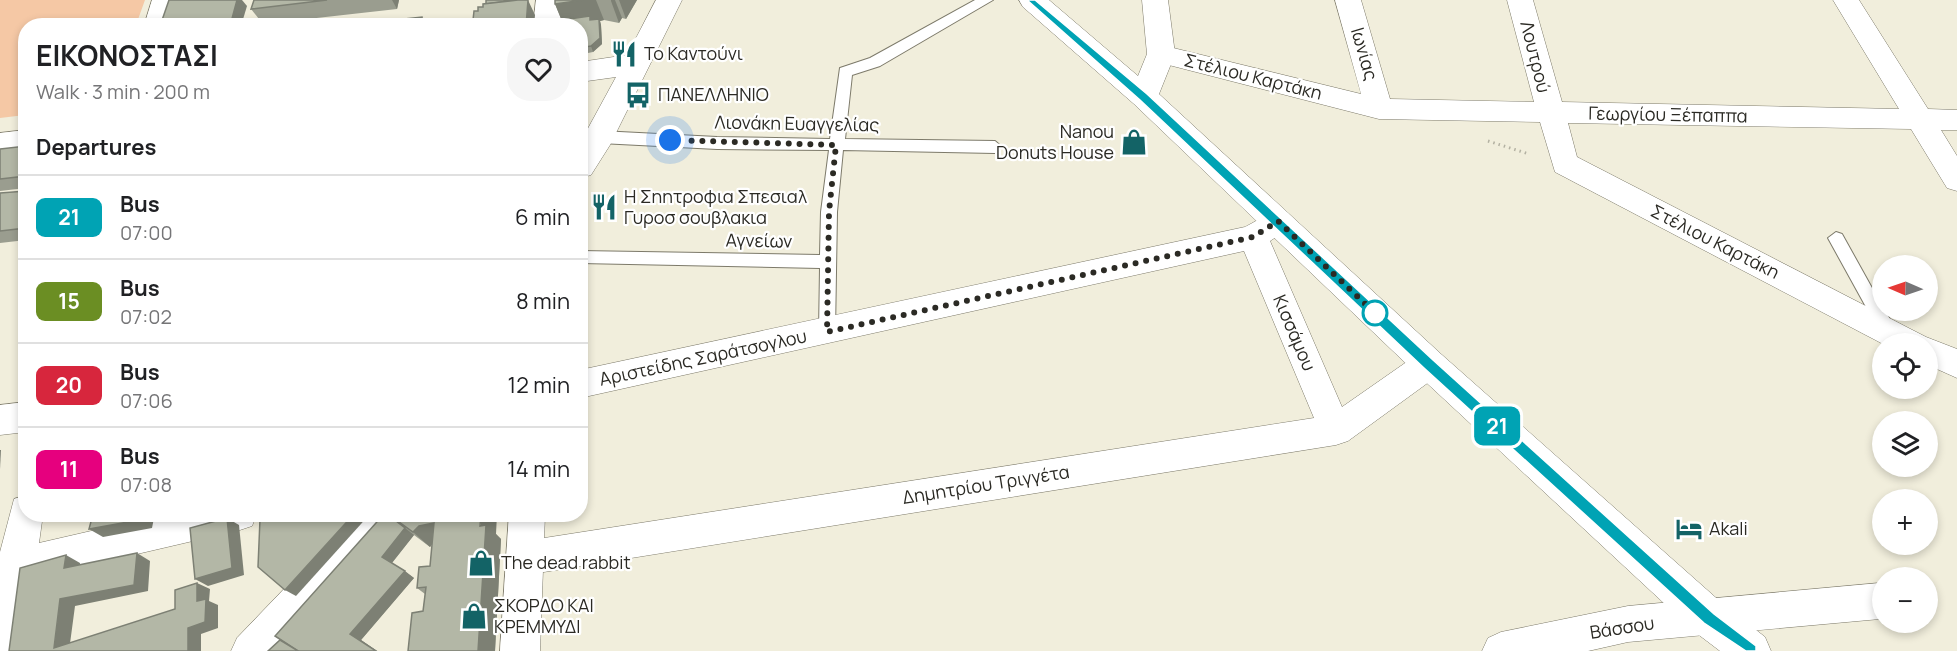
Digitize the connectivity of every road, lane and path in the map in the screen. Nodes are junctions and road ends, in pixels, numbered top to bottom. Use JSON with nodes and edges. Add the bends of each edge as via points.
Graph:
{"nodes":[{"id":1,"x":165,"y":0,"type":"edge"},
{"id":2,"x":549,"y":0,"type":"edge"},
{"id":3,"x":669,"y":0,"type":"edge"},
{"id":4,"x":986,"y":0,"type":"edge"},
{"id":5,"x":1032,"y":0,"type":"edge"},
{"id":6,"x":1155,"y":0,"type":"edge"},
{"id":7,"x":1348,"y":0,"type":"edge"},
{"id":8,"x":1520,"y":0,"type":"edge"},
{"id":9,"x":1846,"y":0,"type":"edge"},
{"id":10,"x":159,"y":18,"type":"edge"},
{"id":11,"x":548,"y":18,"type":"edge"},
{"id":12,"x":1161,"y":54,"type":"junction"},
{"id":13,"x":638,"y":64,"type":"junction"},
{"id":14,"x":588,"y":71,"type":"edge"},
{"id":15,"x":1144,"y":97,"type":"junction"},
{"id":16,"x":1379,"y":109,"type":"junction"},
{"id":17,"x":1549,"y":114,"type":"junction"},
{"id":18,"x":1920,"y":119,"type":"junction"},
{"id":19,"x":1957,"y":120,"type":"edge"},
{"id":20,"x":600,"y":137,"type":"junction"},
{"id":21,"x":18,"y":142,"type":"edge"},
{"id":22,"x":0,"y":144,"type":"edge"},
{"id":23,"x":836,"y":145,"type":"junction"},
{"id":24,"x":994,"y":147,"type":"dead end"},
{"id":25,"x":588,"y":155,"type":"edge"},
{"id":26,"x":1957,"y":180,"type":"edge"},
{"id":27,"x":1266,"y":229,"type":"junction"},
{"id":28,"x":1836,"y":238,"type":"dead end"},
{"id":29,"x":588,"y":257,"type":"edge"},
{"id":30,"x":828,"y":262,"type":"junction"},
{"id":31,"x":827,"y":332,"type":"junction"},
{"id":32,"x":1891,"y":333,"type":"edge"},
{"id":33,"x":1898,"y":333,"type":"edge"},
{"id":34,"x":1938,"y":355,"type":"edge"},
{"id":35,"x":1429,"y":364,"type":"junction"},
{"id":36,"x":1957,"y":364,"type":"edge"},
{"id":37,"x":588,"y":382,"type":"edge"},
{"id":38,"x":18,"y":418,"type":"edge"},
{"id":39,"x":0,"y":420,"type":"edge"},
{"id":40,"x":1336,"y":430,"type":"junction"},
{"id":41,"x":22,"y":522,"type":"edge"},
{"id":42,"x":205,"y":522,"type":"edge"},
{"id":43,"x":372,"y":522,"type":"edge"},
{"id":44,"x":527,"y":522,"type":"edge"},
{"id":45,"x":525,"y":558,"type":"junction"},
{"id":46,"x":8,"y":567,"type":"edge"},
{"id":47,"x":1872,"y":602,"type":"edge"},
{"id":48,"x":1709,"y":618,"type":"junction"},
{"id":49,"x":5,"y":651,"type":"edge"},
{"id":50,"x":250,"y":651,"type":"edge"},
{"id":51,"x":520,"y":651,"type":"edge"},
{"id":52,"x":1501,"y":651,"type":"edge"},
{"id":53,"x":1751,"y":651,"type":"edge"}],
"edges":[{"from":1,"to":10,"type":"street"},
{"from":2,"to":11,"type":"main road"},
{"from":3,"to":13,"type":"main road"},
{"from":4,"to":23,"type":"lane","via":[[875,62],[845,72]]},
{"from":5,"to":15,"type":"main road","name":"Κισσάμου"},
{"from":6,"to":12,"type":"main road"},
{"from":7,"to":16,"type":"street","name":"Ιωνίας"},
{"from":8,"to":17,"type":"street","name":"Λουτρού"},
{"from":9,"to":18,"type":"street"},
{"from":12,"to":15,"type":"main road"},
{"from":12,"to":16,"type":"street","name":"Στέλιου Καρτάκη"},
{"from":13,"to":14,"type":"main road"},
{"from":13,"to":20,"type":"main road"},
{"from":15,"to":27,"type":"main road","name":"Κισσάμου"},
{"from":16,"to":17,"type":"street","name":"Γεωργίου Ξέπαππα"},
{"from":17,"to":18,"type":"street","name":"Γεωργίου Ξέπαππα"},
{"from":17,"to":32,"type":"street","name":"Στέλιου Καρτάκη","via":[[1565,164]]},
{"from":18,"to":19,"type":"street","name":"Γεωργίου Ξέπαππα"},
{"from":18,"to":26,"type":"street"},
{"from":20,"to":23,"type":"lane","name":"Λιονάκη Ευαγγελίας"},
{"from":20,"to":25,"type":"main road"},
{"from":21,"to":22,"type":"main road"},
{"from":23,"to":24,"type":"lane","name":"Λιονάκη Ευαγγελίας"},
{"from":23,"to":30,"type":"lane"},
{"from":27,"to":31,"type":"street","name":"Αριστείδης Σαράτσογλου"},
{"from":27,"to":35,"type":"main road","name":"Κισσάμου"},
{"from":27,"to":40,"type":"street","name":"Κισσάμου"},
{"from":28,"to":33,"type":"lane"},
{"from":29,"to":30,"type":"lane","name":"Αγνείων"},
{"from":30,"to":31,"type":"lane"},
{"from":31,"to":37,"type":"street","name":"Αριστείδης Σαράτσογλου"},
{"from":34,"to":36,"type":"street"},
{"from":35,"to":40,"type":"street","name":"Δημητρίου Τριγγέτα"},
{"from":35,"to":48,"type":"main road","name":"Κισσάμου"},
{"from":38,"to":39,"type":"street"},
{"from":40,"to":45,"type":"street","name":"Δημητρίου Τριγγέτα"},
{"from":41,"to":46,"type":"street"},
{"from":42,"to":46,"type":"street"},
{"from":43,"to":50,"type":"street"},
{"from":44,"to":45,"type":"main road"},
{"from":45,"to":51,"type":"main road"},
{"from":46,"to":49,"type":"street"},
{"from":47,"to":48,"type":"street","name":"Βάσσου"},
{"from":48,"to":52,"type":"street","name":"Βάσσου","via":[[1628,624]]},
{"from":48,"to":53,"type":"main road","name":"Κισσάμου"}]}
